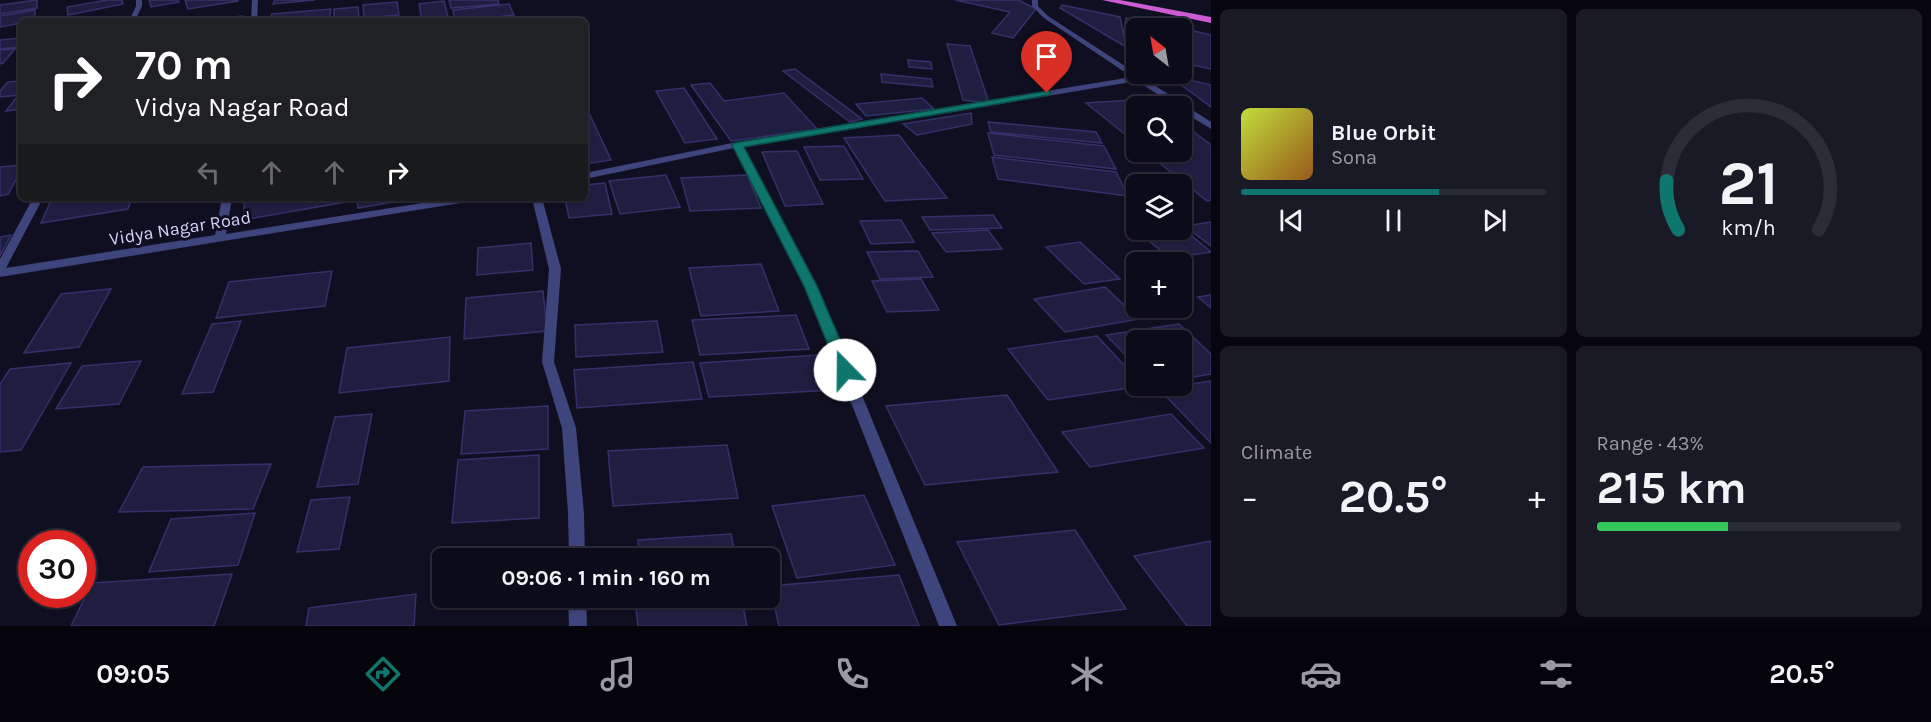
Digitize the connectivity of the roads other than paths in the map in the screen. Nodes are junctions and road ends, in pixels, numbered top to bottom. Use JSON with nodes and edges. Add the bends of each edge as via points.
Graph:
{"nodes":[{"id":1,"x":139,"y":0,"type":"edge"},
{"id":2,"x":255,"y":0,"type":"edge"},
{"id":3,"x":1035,"y":0,"type":"edge"},
{"id":4,"x":1106,"y":0,"type":"edge"},
{"id":5,"x":1162,"y":0,"type":"edge"},
{"id":6,"x":1211,"y":11,"type":"edge"},
{"id":7,"x":133,"y":18,"type":"edge"},
{"id":8,"x":254,"y":18,"type":"edge"},
{"id":9,"x":1211,"y":20,"type":"edge"},
{"id":10,"x":1126,"y":69,"type":"edge"},
{"id":11,"x":1126,"y":80,"type":"edge"},
{"id":12,"x":1149,"y":84,"type":"edge"},
{"id":13,"x":1211,"y":126,"type":"edge"},
{"id":14,"x":737,"y":145,"type":"junction"},
{"id":15,"x":588,"y":175,"type":"edge"},
{"id":16,"x":36,"y":201,"type":"edge"},
{"id":17,"x":226,"y":201,"type":"edge"},
{"id":18,"x":454,"y":201,"type":"edge"},
{"id":19,"x":538,"y":201,"type":"edge"},
{"id":20,"x":220,"y":238,"type":"junction"},
{"id":21,"x":0,"y":271,"type":"edge"},
{"id":22,"x":577,"y":548,"type":"edge"},
{"id":23,"x":577,"y":608,"type":"edge"},
{"id":24,"x":578,"y":626,"type":"edge"},
{"id":25,"x":948,"y":626,"type":"edge"}],
"edges":[{"from":1,"to":7,"type":"street"},
{"from":2,"to":8,"type":"street"},
{"from":3,"to":10,"type":"street","via":[[1035,6],[1046,17]]},
{"from":4,"to":9,"type":"highway"},
{"from":5,"to":6,"type":"highway"},
{"from":11,"to":14,"type":"street"},
{"from":12,"to":13,"type":"street"},
{"from":14,"to":15,"type":"street"},
{"from":14,"to":25,"type":"street","via":[[811,286]]},
{"from":16,"to":21,"type":"street"},
{"from":17,"to":20,"type":"street"},
{"from":18,"to":20,"type":"street","name":"Vidya Nagar Road"},
{"from":19,"to":22,"type":"street","via":[[555,269],[548,362],[569,428]]},
{"from":20,"to":21,"type":"street","name":"Vidya Nagar Road"},
{"from":23,"to":24,"type":"street"}]}
